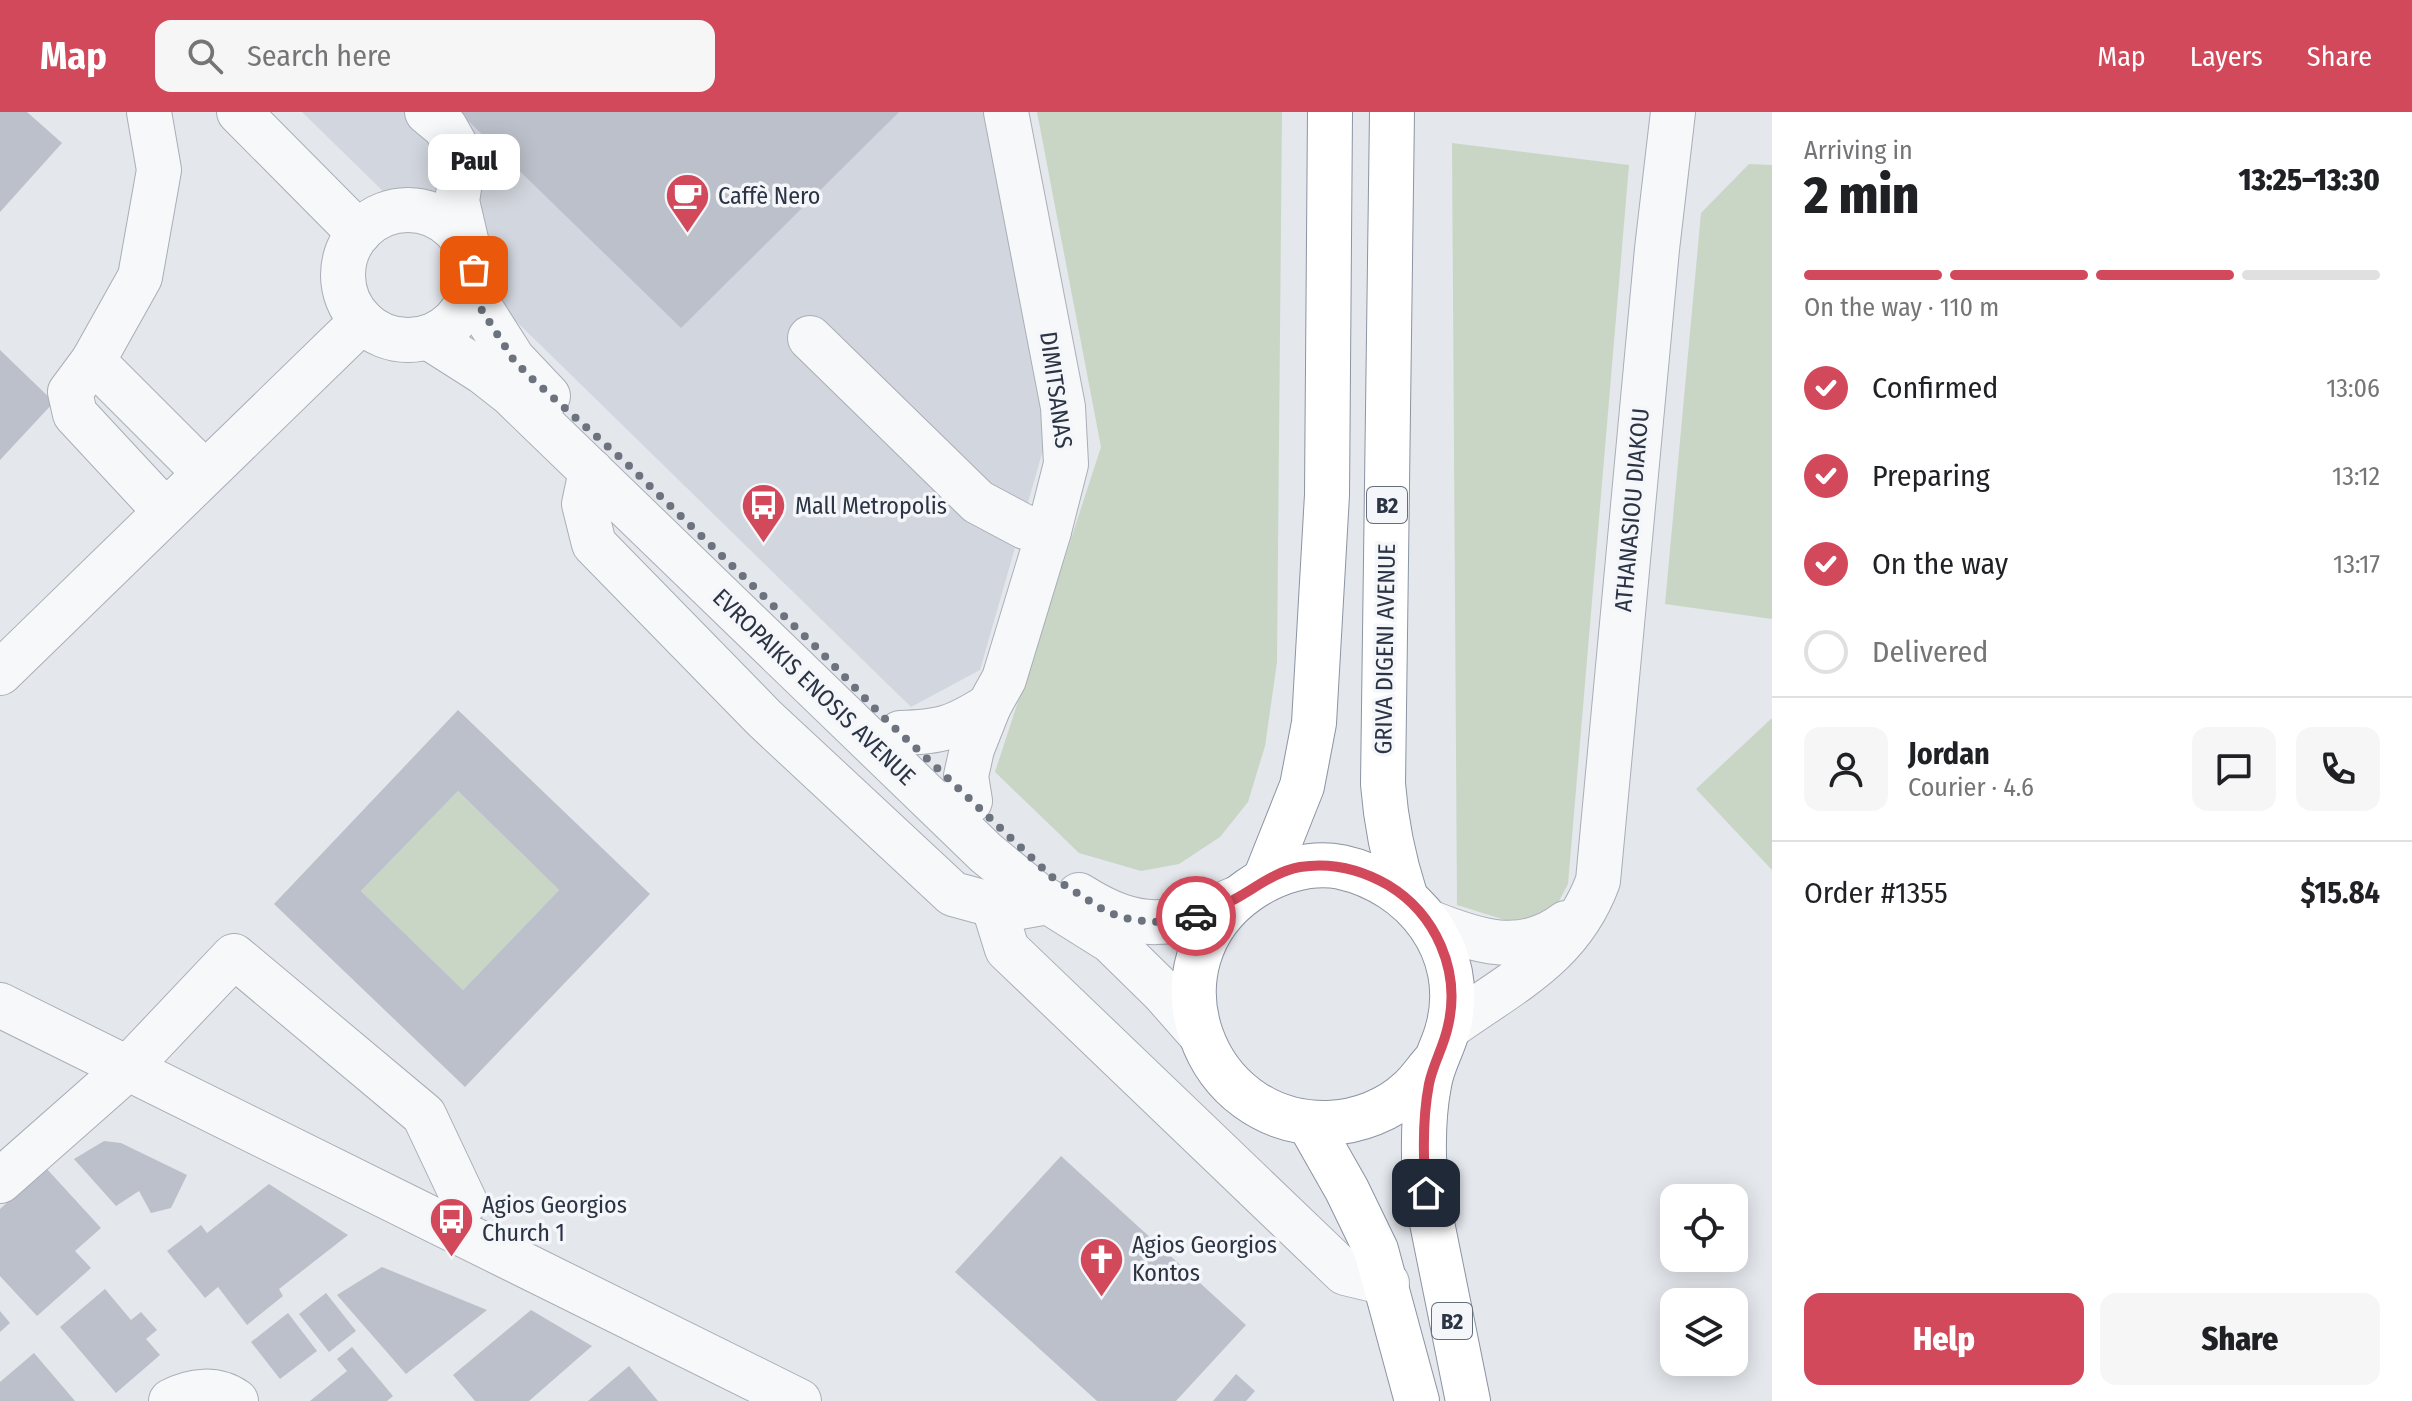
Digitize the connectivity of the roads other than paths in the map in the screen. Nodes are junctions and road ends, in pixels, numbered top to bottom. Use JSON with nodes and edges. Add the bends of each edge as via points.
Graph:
{"nodes":[{"id":1,"x":149,"y":112,"type":"edge"},
{"id":2,"x":239,"y":112,"type":"edge"},
{"id":3,"x":1006,"y":112,"type":"edge"},
{"id":4,"x":1330,"y":112,"type":"edge"},
{"id":5,"x":1392,"y":112,"type":"edge"},
{"id":6,"x":1673,"y":112,"type":"edge"},
{"id":7,"x":432,"y":116,"type":"edge"},
{"id":8,"x":419,"y":210,"type":"junction"},
{"id":9,"x":359,"y":233,"type":"junction"},
{"id":10,"x":468,"y":248,"type":"junction"},
{"id":11,"x":471,"y":293,"type":"junction"},
{"id":12,"x":362,"y":321,"type":"junction"},
{"id":13,"x":428,"y":337,"type":"junction"},
{"id":14,"x":810,"y":338,"type":"dead end"},
{"id":15,"x":93,"y":361,"type":"junction"},
{"id":16,"x":162,"y":430,"type":"junction"},
{"id":17,"x":125,"y":469,"type":"junction"},
{"id":18,"x":591,"y":471,"type":"junction"},
{"id":19,"x":205,"y":473,"type":"junction"},
{"id":20,"x":165,"y":511,"type":"junction"},
{"id":21,"x":1049,"y":531,"type":"junction"},
{"id":22,"x":0,"y":673,"type":"edge"},
{"id":23,"x":989,"y":706,"type":"junction"},
{"id":24,"x":900,"y":733,"type":"junction"},
{"id":25,"x":970,"y":801,"type":"junction"},
{"id":26,"x":1250,"y":889,"type":"junction"},
{"id":27,"x":1048,"y":902,"type":"junction"},
{"id":28,"x":993,"y":904,"type":"junction"},
{"id":29,"x":1588,"y":907,"type":"junction"},
{"id":30,"x":1417,"y":909,"type":"junction"},
{"id":31,"x":0,"y":1005,"type":"edge"},
{"id":32,"x":1200,"y":1034,"type":"junction"},
{"id":33,"x":1441,"y":1045,"type":"junction"},
{"id":34,"x":127,"y":1069,"type":"junction"},
{"id":35,"x":1309,"y":1123,"type":"junction"},
{"id":36,"x":0,"y":1181,"type":"edge"},
{"id":37,"x":465,"y":1202,"type":"dead end"},
{"id":38,"x":1387,"y":1283,"type":"junction"},
{"id":39,"x":171,"y":1401,"type":"edge"},
{"id":40,"x":236,"y":1401,"type":"edge"},
{"id":41,"x":799,"y":1401,"type":"edge"},
{"id":42,"x":1417,"y":1401,"type":"edge"},
{"id":43,"x":1468,"y":1401,"type":"edge"}],
"edges":[{"from":1,"to":15,"type":"street","via":[[159,170],[140,277]]},
{"from":2,"to":9,"type":"street"},
{"from":3,"to":21,"type":"street","name":"DIMITSANAS","via":[[1063,407],[1066,464]]},
{"from":4,"to":26,"type":"highway","via":[[1327,495],[1314,723],[1302,786]]},
{"from":5,"to":30,"type":"highway","name":"GRIVA DIGENI AVENUE","number":"B2","via":[[1383,784],[1392,855]]},
{"from":6,"to":29,"type":"street","name":"ATHANASIOU DIAKOU","via":[[1602,855]]},
{"from":7,"to":8,"type":"street","via":[[441,137],[442,162]]},
{"from":7,"to":10,"type":"street","via":[[461,155],[457,201]]},
{"from":8,"to":9,"type":"street","via":[[379,216]]},
{"from":8,"to":10,"type":"street","via":[[455,229]]},
{"from":9,"to":12,"type":"street","via":[[343,264],[343,285]]},
{"from":10,"to":11,"type":"street","via":[[474,270]]},
{"from":11,"to":13,"type":"street","via":[[462,314]]},
{"from":11,"to":24,"type":"street","name":"EVROPAIKIS ENOSIS AVENUE","via":[[513,359],[545,393],[624,461]]},
{"from":12,"to":13,"type":"street","via":[[402,341]]},
{"from":12,"to":19,"type":"street"},
{"from":13,"to":18,"type":"street","name":"EVROPAIKIS ENOSIS AVENUE","via":[[511,394]]},
{"from":14,"to":21,"type":"street","via":[[978,502],[1008,521]]},
{"from":15,"to":16,"type":"street"},
{"from":15,"to":17,"type":"street","via":[[70,392],[75,414]]},
{"from":16,"to":17,"type":"street"},
{"from":16,"to":19,"type":"street"},
{"from":17,"to":20,"type":"street"},
{"from":18,"to":27,"type":"street","name":"EVROPAIKIS ENOSIS AVENUE","via":[[986,853]]},
{"from":18,"to":28,"type":"street","via":[[584,504],[594,544],[764,718],[953,894]]},
{"from":19,"to":20,"type":"street"},
{"from":20,"to":22,"type":"street"},
{"from":21,"to":23,"type":"street","name":"DIMITSANAS","via":[[1004,679]]},
{"from":23,"to":24,"type":"street","via":[[957,726]]},
{"from":23,"to":25,"type":"street","name":"DIMITSANAS","via":[[966,776]]},
{"from":24,"to":25,"type":"street","name":"EVROPAIKIS ENOSIS AVENUE"},
{"from":25,"to":26,"type":"street","name":"EVROPAIKIS ENOSIS AVENUE","via":[[1052,877],[1107,912],[1140,921],[1175,921]]},
{"from":26,"to":30,"type":"highway","via":[[1301,867],[1337,866],[1373,876]]},
{"from":26,"to":32,"type":"highway","via":[[1212,928],[1198,961],[1194,998]]},
{"from":27,"to":28,"type":"street","via":[[1008,909]]},
{"from":27,"to":32,"type":"street","name":"EVROPAIKIS ENOSIS AVENUE","via":[[1111,941]]},
{"from":28,"to":38,"type":"street","via":[[1007,949],[1017,959],[1345,1273]]},
{"from":29,"to":30,"type":"street","via":[[1558,930],[1512,945],[1468,938]]},
{"from":29,"to":33,"type":"street","name":"ATHANASIOU DIAKOU","via":[[1560,946]]},
{"from":30,"to":33,"type":"highway","name":"GRIVA DIGENI AVENUE","number":"B2","via":[[1446,955],[1452,991]]},
{"from":31,"to":34,"type":"street"},
{"from":32,"to":35,"type":"highway","via":[[1217,1067],[1241,1095],[1284,1118]]},
{"from":33,"to":35,"type":"highway","via":[[1410,1090],[1380,1111],[1345,1122]]},
{"from":33,"to":43,"type":"highway","name":"GRIVA DIGENI AVENUE","number":"B2","via":[[1425,1112],[1423,1160]]},
{"from":34,"to":36,"type":"street"},
{"from":34,"to":37,"type":"street","via":[[234,956],[424,1115]]},
{"from":34,"to":41,"type":"street"},
{"from":35,"to":38,"type":"highway","number":"B2","via":[[1366,1225]]},
{"from":38,"to":42,"type":"highway","number":"B2"},
{"from":39,"to":40,"type":"street","via":[[210,1390]]}]}
